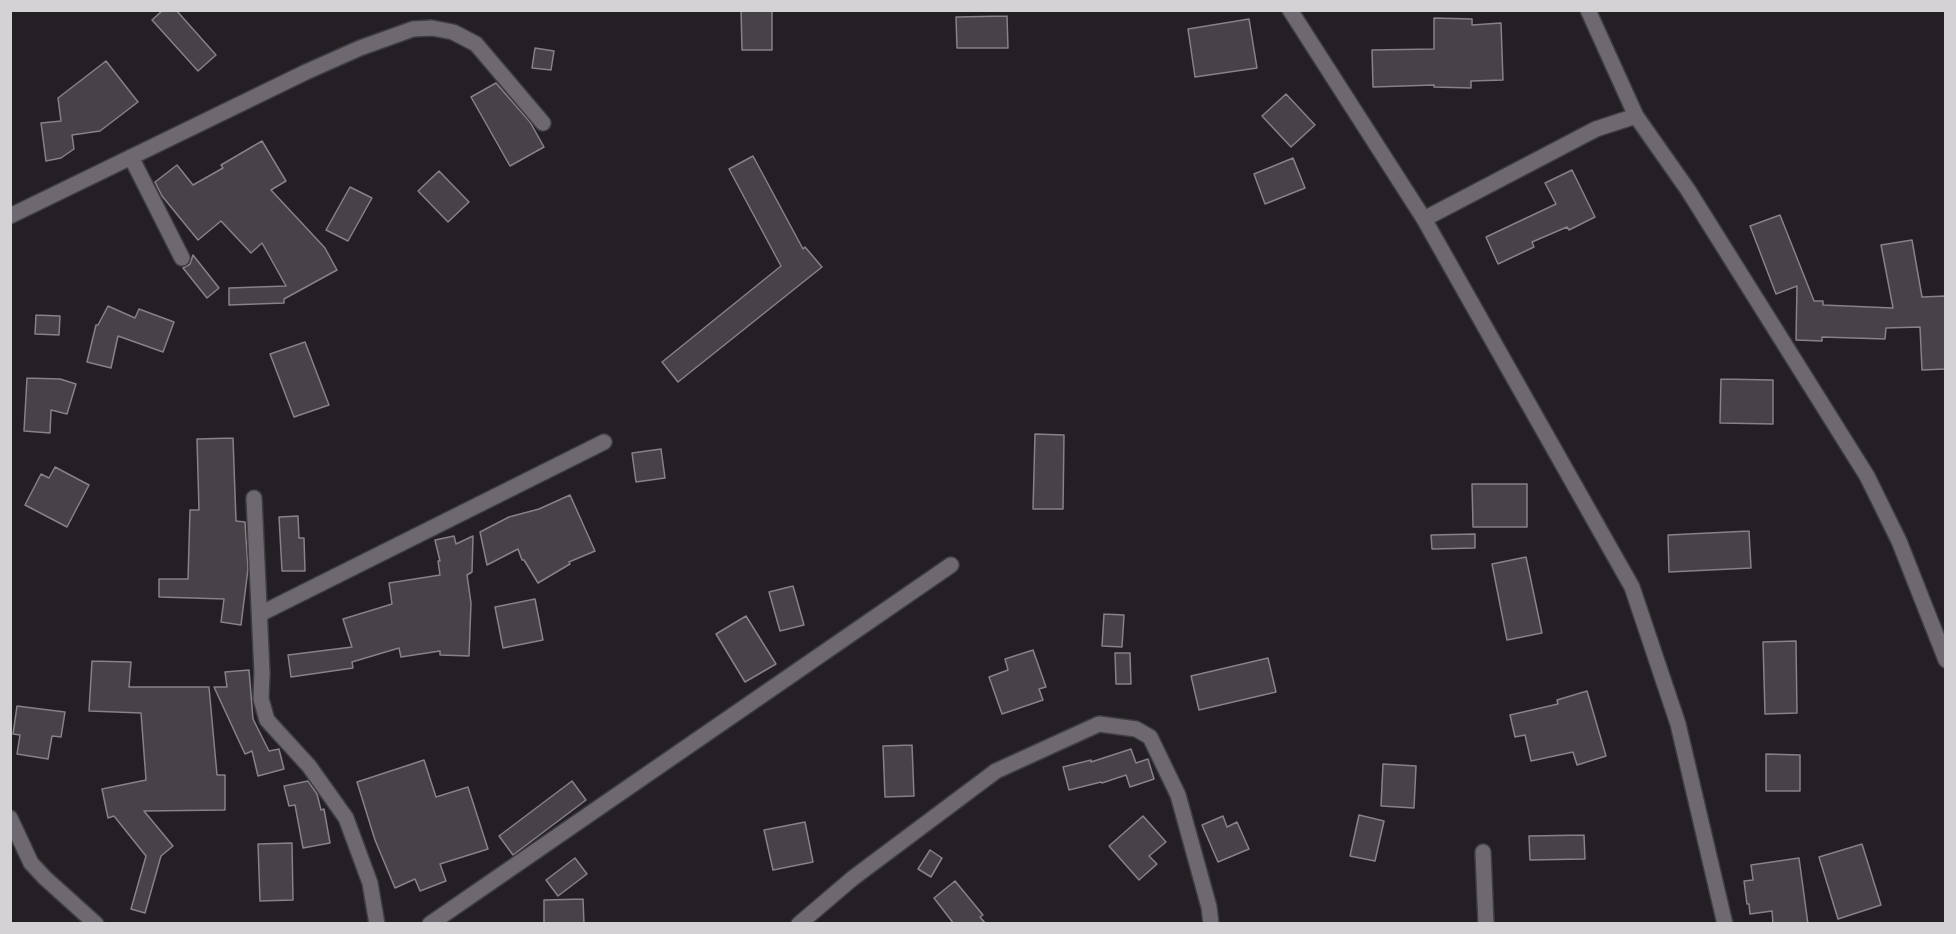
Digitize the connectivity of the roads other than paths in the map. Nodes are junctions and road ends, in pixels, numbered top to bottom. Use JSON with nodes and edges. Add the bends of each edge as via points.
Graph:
{"nodes":[{"id":1,"x":1290,"y":10,"type":"edge"},
{"id":2,"x":1588,"y":10,"type":"edge"},
{"id":3,"x":1636,"y":116,"type":"junction"},
{"id":4,"x":543,"y":123,"type":"dead end"},
{"id":5,"x":131,"y":157,"type":"junction"},
{"id":6,"x":10,"y":216,"type":"edge"},
{"id":7,"x":1424,"y":219,"type":"junction"},
{"id":8,"x":182,"y":258,"type":"dead end"},
{"id":9,"x":604,"y":442,"type":"dead end"},
{"id":10,"x":254,"y":498,"type":"dead end"},
{"id":11,"x":951,"y":565,"type":"dead end"},
{"id":12,"x":260,"y":614,"type":"junction"},
{"id":13,"x":1946,"y":660,"type":"edge"},
{"id":14,"x":10,"y":818,"type":"edge"},
{"id":15,"x":1483,"y":852,"type":"dead end"},
{"id":16,"x":96,"y":924,"type":"edge"},
{"id":17,"x":377,"y":924,"type":"edge"},
{"id":18,"x":430,"y":924,"type":"edge"},
{"id":19,"x":799,"y":924,"type":"edge"},
{"id":20,"x":1211,"y":924,"type":"edge"},
{"id":21,"x":1486,"y":924,"type":"edge"},
{"id":22,"x":1725,"y":924,"type":"edge"}],
"edges":[{"from":1,"to":7,"type":"street"},
{"from":2,"to":3,"type":"street"},
{"from":3,"to":7,"type":"street","via":[[1596,129]]},
{"from":3,"to":13,"type":"street","via":[[1688,190],[1867,476],[1899,541]]},
{"from":4,"to":5,"type":"street","via":[[476,44],[453,32],[413,29],[360,48]]},
{"from":5,"to":6,"type":"street"},
{"from":5,"to":8,"type":"street"},
{"from":7,"to":22,"type":"street","via":[[1632,587],[1678,724]]},
{"from":9,"to":12,"type":"street"},
{"from":10,"to":12,"type":"street"},
{"from":11,"to":18,"type":"street"},
{"from":12,"to":17,"type":"street","via":[[261,699],[267,720],[309,766],[346,818],[370,883]]},
{"from":14,"to":16,"type":"street","via":[[32,863]]},
{"from":15,"to":21,"type":"street"},
{"from":19,"to":20,"type":"street","via":[[853,878],[996,771],[1099,724],[1136,729],[1150,737],[1178,795]]}]}
